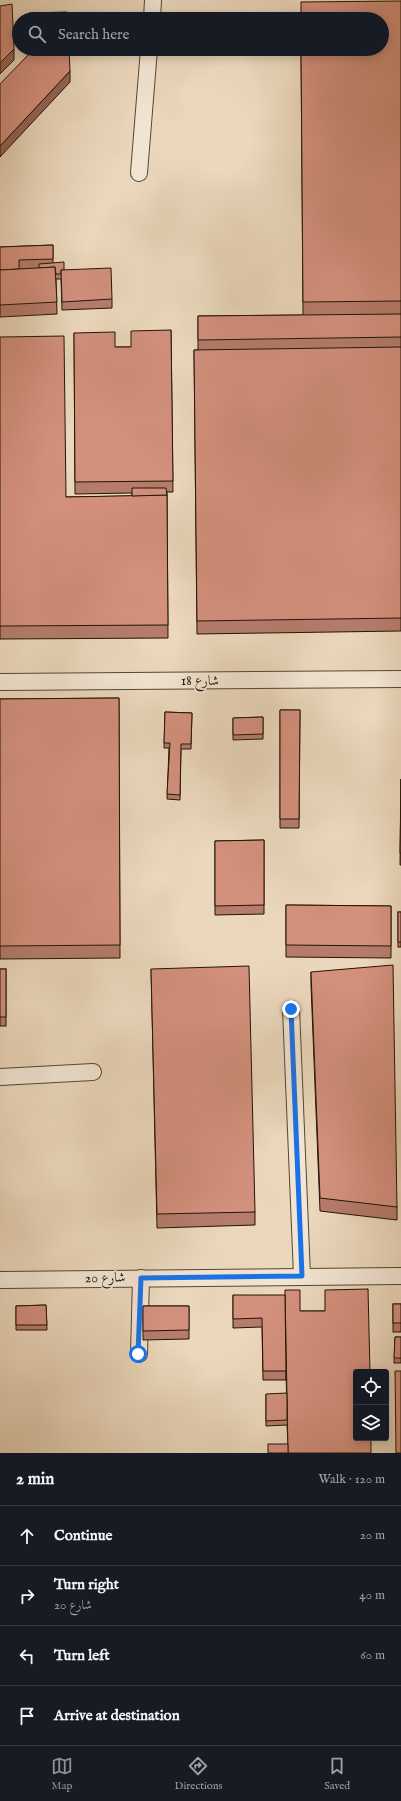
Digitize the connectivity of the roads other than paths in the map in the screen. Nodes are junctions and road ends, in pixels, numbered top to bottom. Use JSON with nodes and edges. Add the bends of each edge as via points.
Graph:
{"nodes":[{"id":1,"x":153,"y":0,"type":"edge"},
{"id":2,"x":152,"y":12,"type":"edge"},
{"id":3,"x":148,"y":56,"type":"edge"},
{"id":4,"x":139,"y":173,"type":"dead end"},
{"id":5,"x":401,"y":680,"type":"edge"},
{"id":6,"x":0,"y":682,"type":"edge"},
{"id":7,"x":291,"y":1009,"type":"dead end"},
{"id":8,"x":93,"y":1072,"type":"dead end"},
{"id":9,"x":0,"y":1076,"type":"edge"},
{"id":10,"x":302,"y":1276,"type":"junction"},
{"id":11,"x":401,"y":1276,"type":"edge"},
{"id":12,"x":141,"y":1278,"type":"junction"},
{"id":13,"x":0,"y":1280,"type":"edge"},
{"id":14,"x":138,"y":1354,"type":"dead end"}],
"edges":[{"from":1,"to":2,"type":"lane"},
{"from":3,"to":4,"type":"lane"},
{"from":5,"to":6,"type":"lane","name":"شارع 18"},
{"from":7,"to":10,"type":"lane"},
{"from":8,"to":9,"type":"lane"},
{"from":10,"to":11,"type":"lane","name":"شارع 20"},
{"from":10,"to":12,"type":"lane","name":"شارع 20"},
{"from":12,"to":13,"type":"lane","name":"شارع 20"},
{"from":12,"to":14,"type":"lane"}]}
